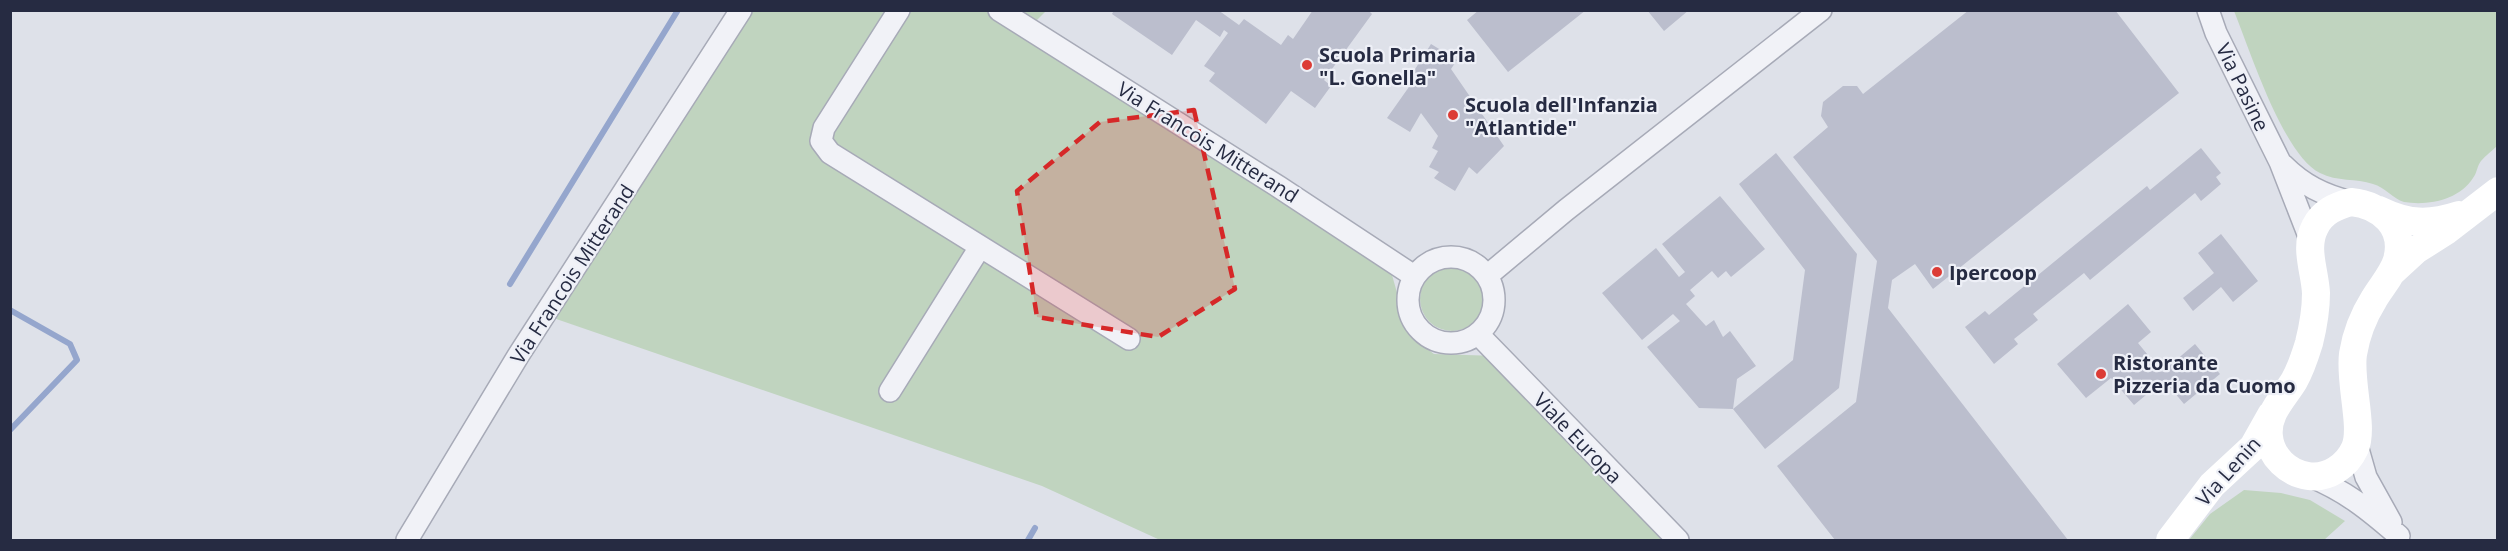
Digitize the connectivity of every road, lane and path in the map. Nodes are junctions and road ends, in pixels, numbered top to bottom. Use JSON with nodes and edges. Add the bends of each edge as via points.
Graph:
{"nodes":[{"id":1,"x":741,"y":10,"type":"edge"},
{"id":2,"x":899,"y":10,"type":"edge"},
{"id":3,"x":999,"y":10,"type":"edge"},
{"id":4,"x":1821,"y":10,"type":"edge"},
{"id":5,"x":2208,"y":10,"type":"edge"},
{"id":6,"x":2280,"y":162,"type":"junction"},
{"id":7,"x":2498,"y":190,"type":"edge"},
{"id":8,"x":2351,"y":202,"type":"junction"},
{"id":9,"x":2379,"y":210,"type":"junction"},
{"id":10,"x":2470,"y":212,"type":"junction"},
{"id":11,"x":2310,"y":239,"type":"junction"},
{"id":12,"x":980,"y":247,"type":"junction"},
{"id":13,"x":2390,"y":275,"type":"junction"},
{"id":14,"x":1414,"y":276,"type":"junction"},
{"id":15,"x":1487,"y":276,"type":"junction"},
{"id":16,"x":1478,"y":334,"type":"junction"},
{"id":17,"x":1129,"y":339,"type":"dead end"},
{"id":18,"x":890,"y":392,"type":"dead end"},
{"id":19,"x":2274,"y":410,"type":"junction"},
{"id":20,"x":2356,"y":442,"type":"junction"},
{"id":21,"x":2302,"y":475,"type":"junction"},
{"id":22,"x":2174,"y":535,"type":"edge"},
{"id":23,"x":2401,"y":538,"type":"edge"},
{"id":24,"x":407,"y":540,"type":"edge"},
{"id":25,"x":1678,"y":540,"type":"edge"}],
"edges":[{"from":1,"to":24,"type":"street","name":"Via Francois Mitterand","via":[[518,356]]},
{"from":2,"to":12,"type":"street","via":[[824,128],[821,141],[830,153]]},
{"from":3,"to":14,"type":"street","name":"Via Francois Mitterand"},
{"from":4,"to":15,"type":"street"},
{"from":5,"to":6,"type":"street","name":"Via Pasine"},
{"from":6,"to":8,"type":"street","via":[[2311,188]]},
{"from":6,"to":11,"type":"street","name":"Via Pasine"},
{"from":7,"to":10,"type":"main road"},
{"from":8,"to":9,"type":"main road"},
{"from":8,"to":11,"type":"main road","via":[[2325,214]]},
{"from":9,"to":10,"type":"main road","via":[[2402,220],[2422,222]]},
{"from":9,"to":13,"type":"main road","via":[[2397,232],[2397,262]]},
{"from":10,"to":13,"type":"main road","via":[[2416,250]]},
{"from":11,"to":19,"type":"main road","name":"Via Lenin","via":[[2316,294],[2314,318],[2302,364]]},
{"from":12,"to":17,"type":"street"},
{"from":12,"to":18,"type":"street"},
{"from":13,"to":20,"type":"main road","via":[[2366,314],[2353,352]]},
{"from":14,"to":15,"type":"street","via":[[1436,259],[1451,257],[1465,259]]},
{"from":14,"to":16,"type":"street","via":[[1407,302],[1417,328],[1439,342],[1453,344]]},
{"from":15,"to":16,"type":"street","via":[[1494,300],[1492,313]]},
{"from":16,"to":25,"type":"street","name":"Viale Europa"},
{"from":19,"to":21,"type":"main road","via":[[2269,423],[2271,445],[2282,464]]},
{"from":19,"to":22,"type":"main road","name":"Via Lenin","via":[[2253,447],[2212,485]]},
{"from":20,"to":21,"type":"main road","via":[[2349,459],[2337,470],[2324,476]]},
{"from":20,"to":23,"type":"street","via":[[2366,477]]},
{"from":21,"to":22,"type":"main road","name":"Via Lenin","via":[[2271,467],[2236,478]]},
{"from":21,"to":23,"type":"street","via":[[2350,496]]}]}
